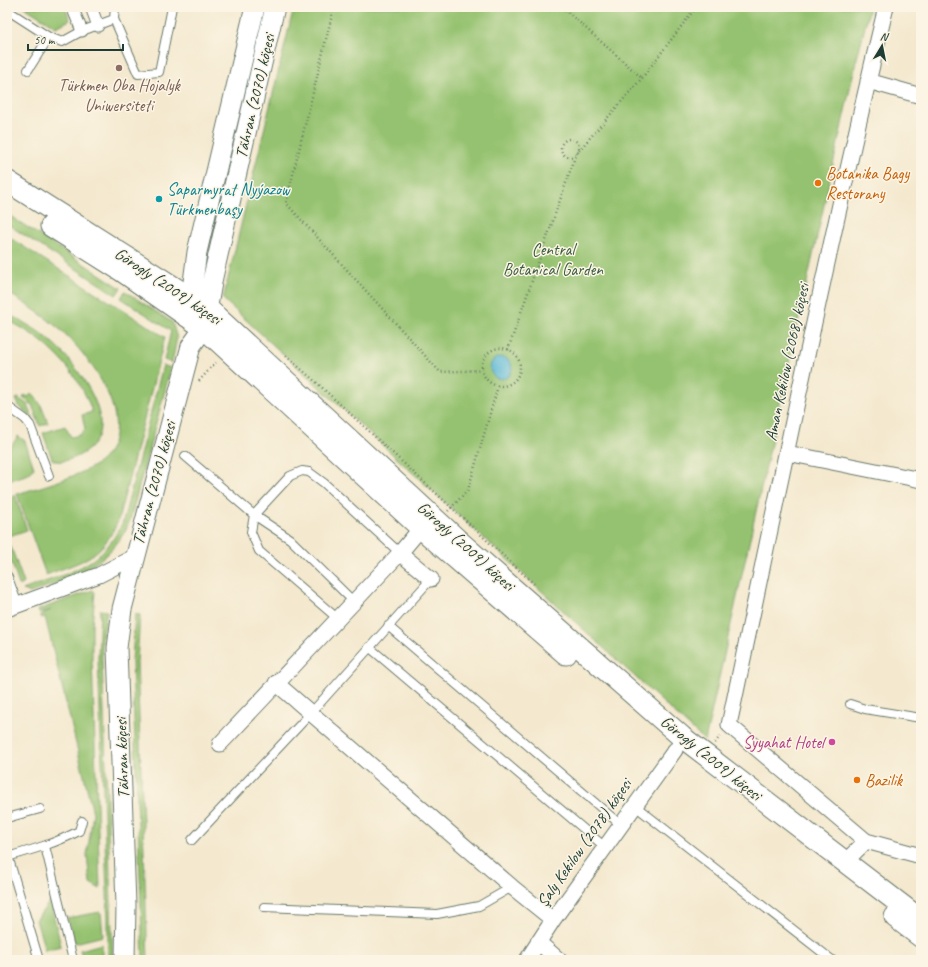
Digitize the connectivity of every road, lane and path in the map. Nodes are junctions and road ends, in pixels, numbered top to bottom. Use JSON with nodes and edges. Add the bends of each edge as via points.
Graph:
{"nodes":[{"id":1,"x":72,"y":7,"type":"edge"},
{"id":2,"x":91,"y":7,"type":"edge"},
{"id":3,"x":115,"y":7,"type":"edge"},
{"id":4,"x":172,"y":7,"type":"edge"},
{"id":5,"x":255,"y":7,"type":"edge"},
{"id":6,"x":275,"y":7,"type":"edge"},
{"id":7,"x":334,"y":7,"type":"edge"},
{"id":8,"x":562,"y":7,"type":"edge"},
{"id":9,"x":696,"y":7,"type":"edge"},
{"id":10,"x":886,"y":7,"type":"edge"},
{"id":11,"x":7,"y":10,"type":"edge"},
{"id":12,"x":114,"y":19,"type":"junction"},
{"id":13,"x":98,"y":26,"type":"junction"},
{"id":14,"x":82,"y":31,"type":"junction"},
{"id":15,"x":49,"y":36,"type":"junction"},
{"id":16,"x":28,"y":70,"type":"dead end"},
{"id":17,"x":642,"y":78,"type":"junction"},
{"id":18,"x":868,"y":81,"type":"junction"},
{"id":19,"x":921,"y":96,"type":"edge"},
{"id":20,"x":576,"y":154,"type":"junction"},
{"id":21,"x":7,"y":181,"type":"edge"},
{"id":22,"x":7,"y":198,"type":"edge"},
{"id":23,"x":198,"y":313,"type":"junction"},
{"id":24,"x":226,"y":350,"type":"junction"},
{"id":25,"x":508,"y":350,"type":"junction"},
{"id":26,"x":284,"y":355,"type":"dead end"},
{"id":27,"x":482,"y":370,"type":"junction"},
{"id":28,"x":199,"y":381,"type":"dead end"},
{"id":29,"x":498,"y":386,"type":"junction"},
{"id":30,"x":7,"y":406,"type":"edge"},
{"id":31,"x":787,"y":453,"type":"junction"},
{"id":32,"x":185,"y":456,"type":"dead end"},
{"id":33,"x":49,"y":476,"type":"dead end"},
{"id":34,"x":921,"y":480,"type":"edge"},
{"id":35,"x":452,"y":506,"type":"junction"},
{"id":36,"x":254,"y":515,"type":"junction"},
{"id":37,"x":430,"y":524,"type":"junction"},
{"id":38,"x":400,"y":553,"type":"junction"},
{"id":39,"x":134,"y":557,"type":"junction"},
{"id":40,"x":7,"y":575,"type":"edge"},
{"id":41,"x":431,"y":579,"type":"joint"},
{"id":42,"x":538,"y":588,"type":"dead end"},
{"id":43,"x":353,"y":601,"type":"junction"},
{"id":44,"x":13,"y":607,"type":"edge"},
{"id":45,"x":337,"y":618,"type":"junction"},
{"id":46,"x":388,"y":626,"type":"junction"},
{"id":47,"x":369,"y":648,"type":"junction"},
{"id":48,"x":276,"y":683,"type":"junction"},
{"id":49,"x":850,"y":704,"type":"dead end"},
{"id":50,"x":311,"y":713,"type":"junction"},
{"id":51,"x":921,"y":718,"type":"edge"},
{"id":52,"x":729,"y":725,"type":"junction"},
{"id":53,"x":220,"y":744,"type":"dead end"},
{"id":54,"x":711,"y":745,"type":"junction"},
{"id":55,"x":675,"y":750,"type":"junction"},
{"id":56,"x":634,"y":805,"type":"junction"},
{"id":57,"x":40,"y":809,"type":"dead end"},
{"id":58,"x":7,"y":818,"type":"edge"},
{"id":59,"x":82,"y":821,"type":"dead end"},
{"id":60,"x":620,"y":825,"type":"junction"},
{"id":61,"x":192,"y":840,"type":"dead end"},
{"id":62,"x":866,"y":842,"type":"junction"},
{"id":63,"x":45,"y":846,"type":"junction"},
{"id":64,"x":605,"y":846,"type":"junction"},
{"id":65,"x":921,"y":856,"type":"edge"},
{"id":66,"x":8,"y":857,"type":"edge"},
{"id":67,"x":845,"y":862,"type":"junction"},
{"id":68,"x":512,"y":887,"type":"junction"},
{"id":69,"x":264,"y":907,"type":"dead end"},
{"id":70,"x":553,"y":920,"type":"junction"},
{"id":71,"x":921,"y":920,"type":"edge"},
{"id":72,"x":921,"y":937,"type":"edge"},
{"id":73,"x":538,"y":942,"type":"junction"},
{"id":74,"x":39,"y":960,"type":"edge"},
{"id":75,"x":73,"y":960,"type":"edge"},
{"id":76,"x":125,"y":960,"type":"edge"},
{"id":77,"x":527,"y":960,"type":"edge"},
{"id":78,"x":559,"y":960,"type":"edge"},
{"id":79,"x":832,"y":960,"type":"edge"}],
"edges":[{"from":1,"to":14,"type":"street"},
{"from":2,"to":13,"type":"street"},
{"from":3,"to":12,"type":"lane"},
{"from":4,"to":12,"type":"lane","via":[[159,72],[138,74]]},
{"from":5,"to":23,"type":"street","name":"Tähran (2070) köçesi","via":[[197,252]]},
{"from":6,"to":23,"type":"street","name":"Tähran (2070) köçesi","via":[[213,277]]},
{"from":7,"to":27,"type":"path","via":[[286,203],[440,372]]},
{"from":8,"to":17,"type":"path"},
{"from":9,"to":17,"type":"path"},
{"from":10,"to":18,"type":"street","name":"Aman Kekilow (2068) köçesi"},
{"from":11,"to":15,"type":"lane"},
{"from":12,"to":13,"type":"lane"},
{"from":13,"to":14,"type":"lane"},
{"from":14,"to":15,"type":"lane","via":[[62,42]]},
{"from":15,"to":16,"type":"lane"},
{"from":17,"to":20,"type":"path"},
{"from":18,"to":19,"type":"street"},
{"from":18,"to":31,"type":"street","name":"Aman Kekilow (2068) köçesi"},
{"from":20,"to":20,"type":"path","via":[[579,148],[577,143],[572,140],[564,142],[564,154],[569,157]]},
{"from":20,"to":25,"type":"path"},
{"from":21,"to":23,"type":"main road","name":"Görogly (2009) köçesi"},
{"from":22,"to":23,"type":"main road","name":"Görogly (2009) köçesi","via":[[122,272]]},
{"from":23,"to":24,"type":"main road","name":"Görogly (2009) köçesi"},
{"from":23,"to":37,"type":"main road","name":"Görogly (2009) köçesi"},
{"from":23,"to":39,"type":"street","name":"Tähran (2070) köçesi"},
{"from":24,"to":28,"type":"path"},
{"from":24,"to":37,"type":"main road","name":"Görogly (2009) köçesi"},
{"from":25,"to":27,"type":"path","via":[[491,350],[483,359]]},
{"from":25,"to":29,"type":"path","via":[[517,358],[520,369],[510,384]]},
{"from":26,"to":35,"type":"path"},
{"from":27,"to":29,"type":"path","via":[[487,381]]},
{"from":29,"to":35,"type":"path","via":[[468,490]]},
{"from":30,"to":33,"type":"lane","via":[[30,425]]},
{"from":31,"to":34,"type":"street"},
{"from":31,"to":52,"type":"street","name":"Aman Kekilow (2068) köçesi"},
{"from":32,"to":36,"type":"lane"},
{"from":35,"to":37,"type":"path"},
{"from":35,"to":42,"type":"path"},
{"from":36,"to":38,"type":"lane","via":[[290,476],[302,471],[308,472],[324,483]]},
{"from":36,"to":43,"type":"lane","via":[[290,539]]},
{"from":36,"to":45,"type":"lane","via":[[251,532],[259,551]]},
{"from":37,"to":38,"type":"street"},
{"from":37,"to":54,"type":"main road","name":"Görogly (2009) köçesi","via":[[682,737]]},
{"from":37,"to":55,"type":"main road","name":"Görogly (2009) köçesi"},
{"from":38,"to":41,"type":"street"},
{"from":38,"to":43,"type":"street"},
{"from":39,"to":44,"type":"street","name":"Tähran (2070) köçesi","via":[[99,575]]},
{"from":39,"to":76,"type":"street","name":"Tähran köçesi","via":[[122,609],[117,648],[125,876]]},
{"from":40,"to":44,"type":"lane"},
{"from":41,"to":46,"type":"lane"},
{"from":43,"to":45,"type":"street"},
{"from":45,"to":48,"type":"street"},
{"from":46,"to":47,"type":"lane"},
{"from":46,"to":60,"type":"lane"},
{"from":47,"to":50,"type":"lane"},
{"from":47,"to":64,"type":"lane"},
{"from":48,"to":50,"type":"street"},
{"from":48,"to":53,"type":"street"},
{"from":49,"to":51,"type":"lane","via":[[865,709]]},
{"from":50,"to":61,"type":"lane"},
{"from":50,"to":68,"type":"street"},
{"from":52,"to":54,"type":"path"},
{"from":52,"to":62,"type":"street"},
{"from":54,"to":67,"type":"main road","name":"Görogly (2009) köçesi"},
{"from":55,"to":56,"type":"street","name":"Şaly Kekilow (2078) köçesi"},
{"from":55,"to":72,"type":"main road","name":"Görogly (2009) köçesi"},
{"from":56,"to":60,"type":"street","name":"Şaly Kekilow (2078) köçesi"},
{"from":56,"to":79,"type":"lane"},
{"from":57,"to":58,"type":"lane"},
{"from":59,"to":63,"type":"lane","via":[[79,831]]},
{"from":60,"to":64,"type":"street","name":"Şaly Kekilow (2078) köçesi"},
{"from":62,"to":65,"type":"street"},
{"from":62,"to":67,"type":"street"},
{"from":63,"to":66,"type":"lane"},
{"from":63,"to":75,"type":"lane"},
{"from":64,"to":70,"type":"street","name":"Şaly Kekilow (2078) köçesi"},
{"from":66,"to":74,"type":"lane"},
{"from":67,"to":71,"type":"main road","name":"Görogly (2009) köçesi"},
{"from":68,"to":69,"type":"lane","via":[[479,906],[437,914]]},
{"from":68,"to":70,"type":"street"},
{"from":70,"to":73,"type":"street","name":"Şaly Kekilow (2078) köçesi"},
{"from":73,"to":77,"type":"street","name":"Şaly Kekilow (2078) köçesi"},
{"from":73,"to":78,"type":"street"}]}
